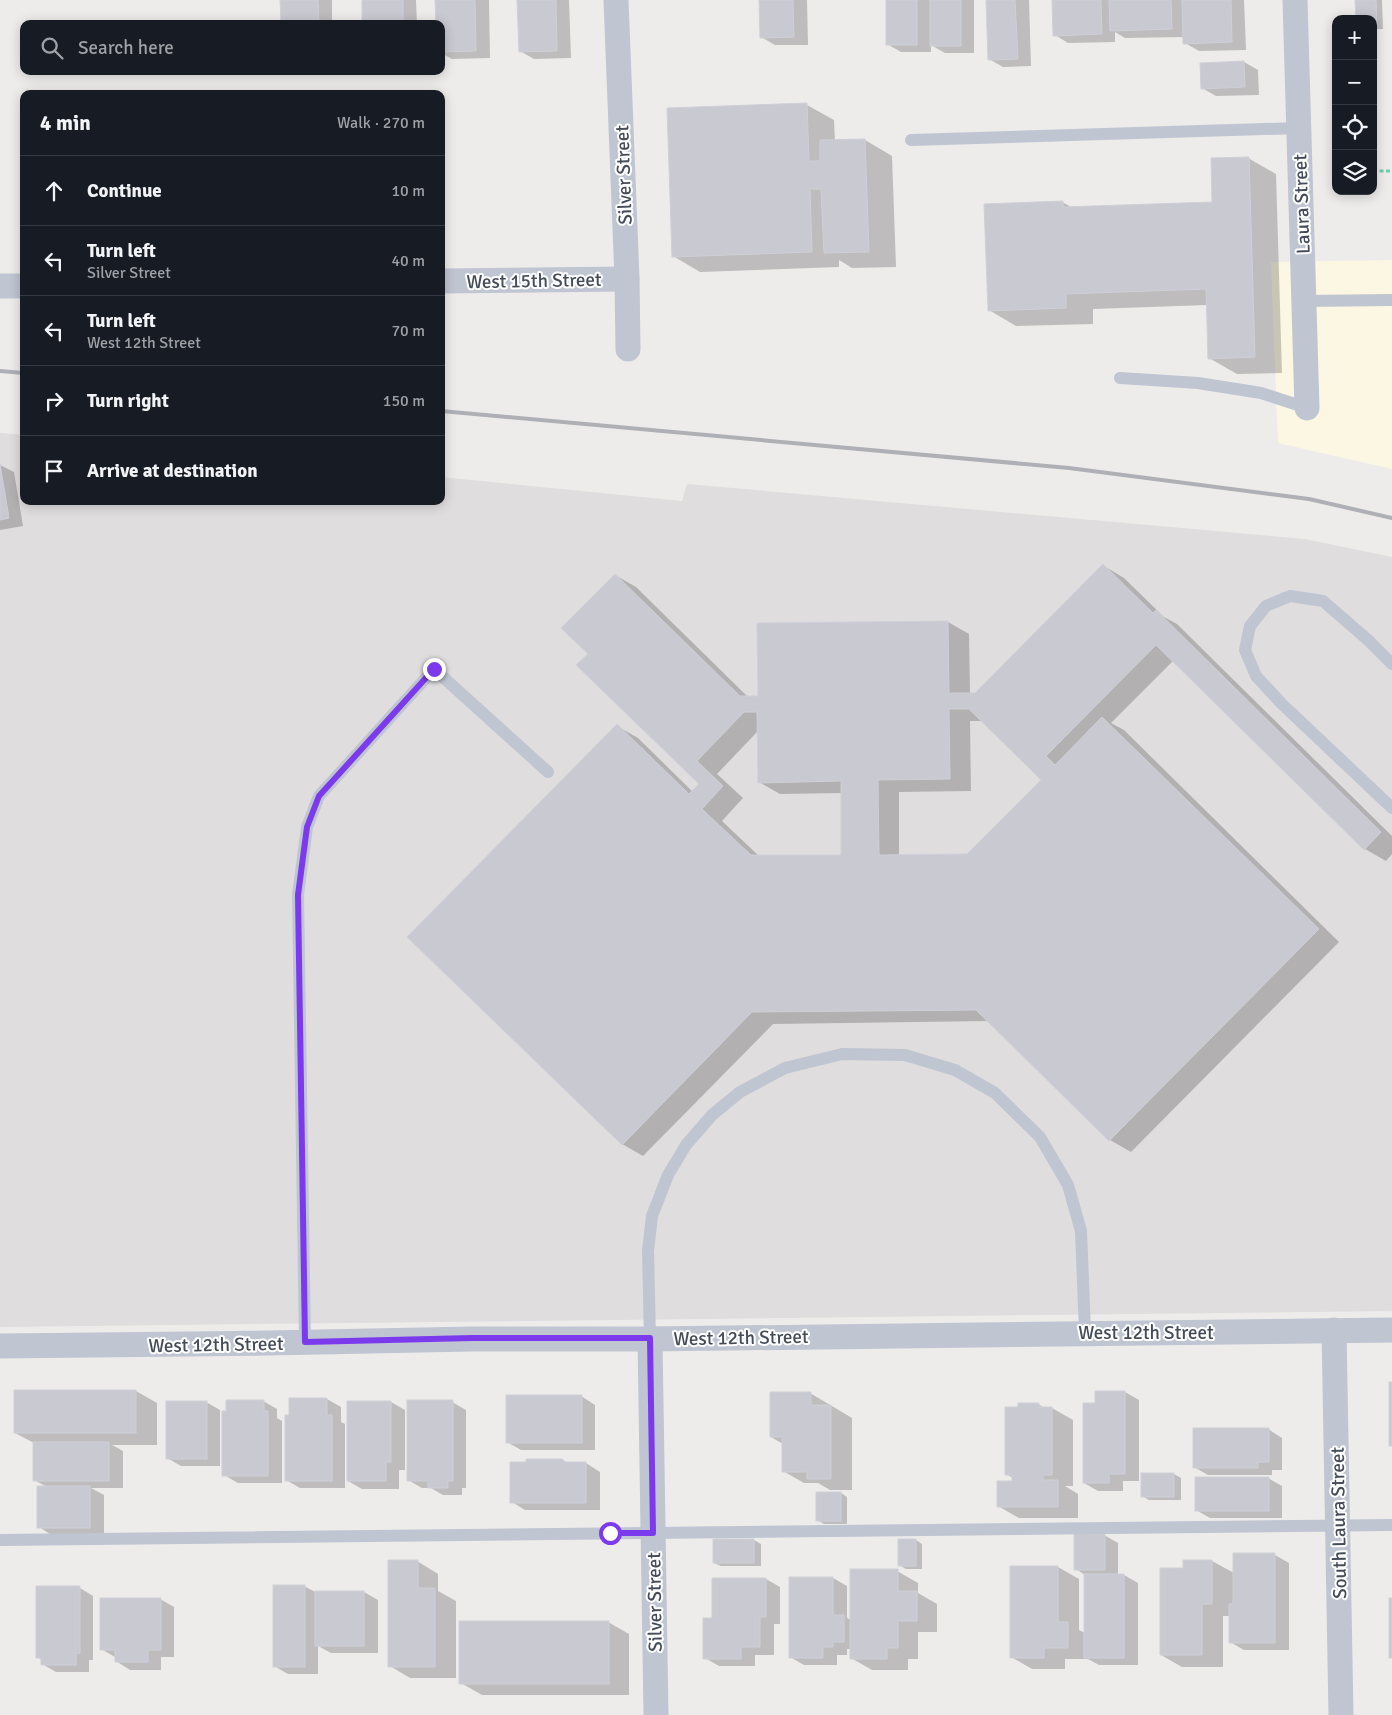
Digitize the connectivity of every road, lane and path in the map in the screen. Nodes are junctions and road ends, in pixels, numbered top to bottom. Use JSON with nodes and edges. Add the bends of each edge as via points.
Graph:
{"nodes":[{"id":1,"x":616,"y":0,"type":"edge"},
{"id":2,"x":1295,"y":0,"type":"edge"},
{"id":3,"x":1299,"y":128,"type":"junction"},
{"id":4,"x":911,"y":140,"type":"dead end"},
{"id":5,"x":1377,"y":171,"type":"edge"},
{"id":6,"x":1392,"y":171,"type":"edge"},
{"id":7,"x":627,"y":278,"type":"junction"},
{"id":8,"x":445,"y":281,"type":"edge"},
{"id":9,"x":0,"y":286,"type":"edge"},
{"id":10,"x":20,"y":286,"type":"edge"},
{"id":11,"x":1392,"y":300,"type":"edge"},
{"id":12,"x":1304,"y":301,"type":"junction"},
{"id":13,"x":628,"y":349,"type":"dead end"},
{"id":14,"x":1120,"y":378,"type":"dead end"},
{"id":15,"x":1307,"y":408,"type":"joint"},
{"id":16,"x":1392,"y":664,"type":"edge"},
{"id":17,"x":548,"y":772,"type":"dead end"},
{"id":18,"x":1392,"y":808,"type":"edge"},
{"id":19,"x":1334,"y":1330,"type":"junction"},
{"id":20,"x":1392,"y":1330,"type":"edge"},
{"id":21,"x":1085,"y":1332,"type":"junction"},
{"id":22,"x":650,"y":1338,"type":"junction"},
{"id":23,"x":305,"y":1342,"type":"junction"},
{"id":24,"x":0,"y":1346,"type":"edge"},
{"id":25,"x":1338,"y":1525,"type":"junction"},
{"id":26,"x":1392,"y":1525,"type":"edge"},
{"id":27,"x":653,"y":1533,"type":"junction"},
{"id":28,"x":0,"y":1540,"type":"edge"},
{"id":29,"x":656,"y":1715,"type":"edge"},
{"id":30,"x":1341,"y":1715,"type":"edge"}],
"edges":[{"from":1,"to":7,"type":"street","name":"Silver Street"},
{"from":2,"to":3,"type":"street","name":"Laura Street"},
{"from":3,"to":4,"type":"lane"},
{"from":3,"to":12,"type":"street","name":"Laura Street"},
{"from":5,"to":6,"type":"path"},
{"from":7,"to":8,"type":"street","name":"West 15th Street"},
{"from":7,"to":13,"type":"street","name":"Silver Street"},
{"from":9,"to":10,"type":"street"},
{"from":11,"to":12,"type":"lane"},
{"from":12,"to":15,"type":"street","name":"Laura Street"},
{"from":14,"to":15,"type":"lane","via":[[1198,383],[1261,394]]},
{"from":16,"to":18,"type":"lane","via":[[1323,601],[1290,596],[1266,606],[1250,626],[1246,650],[1256,676]]},
{"from":17,"to":23,"type":"lane","via":[[434,669],[319,796],[307,827],[298,895]]},
{"from":19,"to":20,"type":"street","name":"West 12th Street"},
{"from":19,"to":21,"type":"street","name":"West 12th Street"},
{"from":19,"to":25,"type":"street","name":"South Laura Street"},
{"from":21,"to":22,"type":"street","name":"West 12th Street"},
{"from":21,"to":22,"type":"lane","via":[[1081,1231],[1068,1185],[1040,1137],[995,1093],[955,1070],[905,1055],[842,1054],[785,1068],[740,1092],[712,1115],[686,1145],[668,1175],[652,1216],[648,1252]]},
{"from":22,"to":23,"type":"street","name":"West 12th Street"},
{"from":22,"to":27,"type":"street","name":"Silver Street"},
{"from":23,"to":24,"type":"street","name":"West 12th Street"},
{"from":25,"to":26,"type":"lane"},
{"from":25,"to":27,"type":"lane"},
{"from":25,"to":30,"type":"street","name":"South Laura Street"},
{"from":27,"to":28,"type":"lane"},
{"from":27,"to":29,"type":"street","name":"Silver Street"}]}
